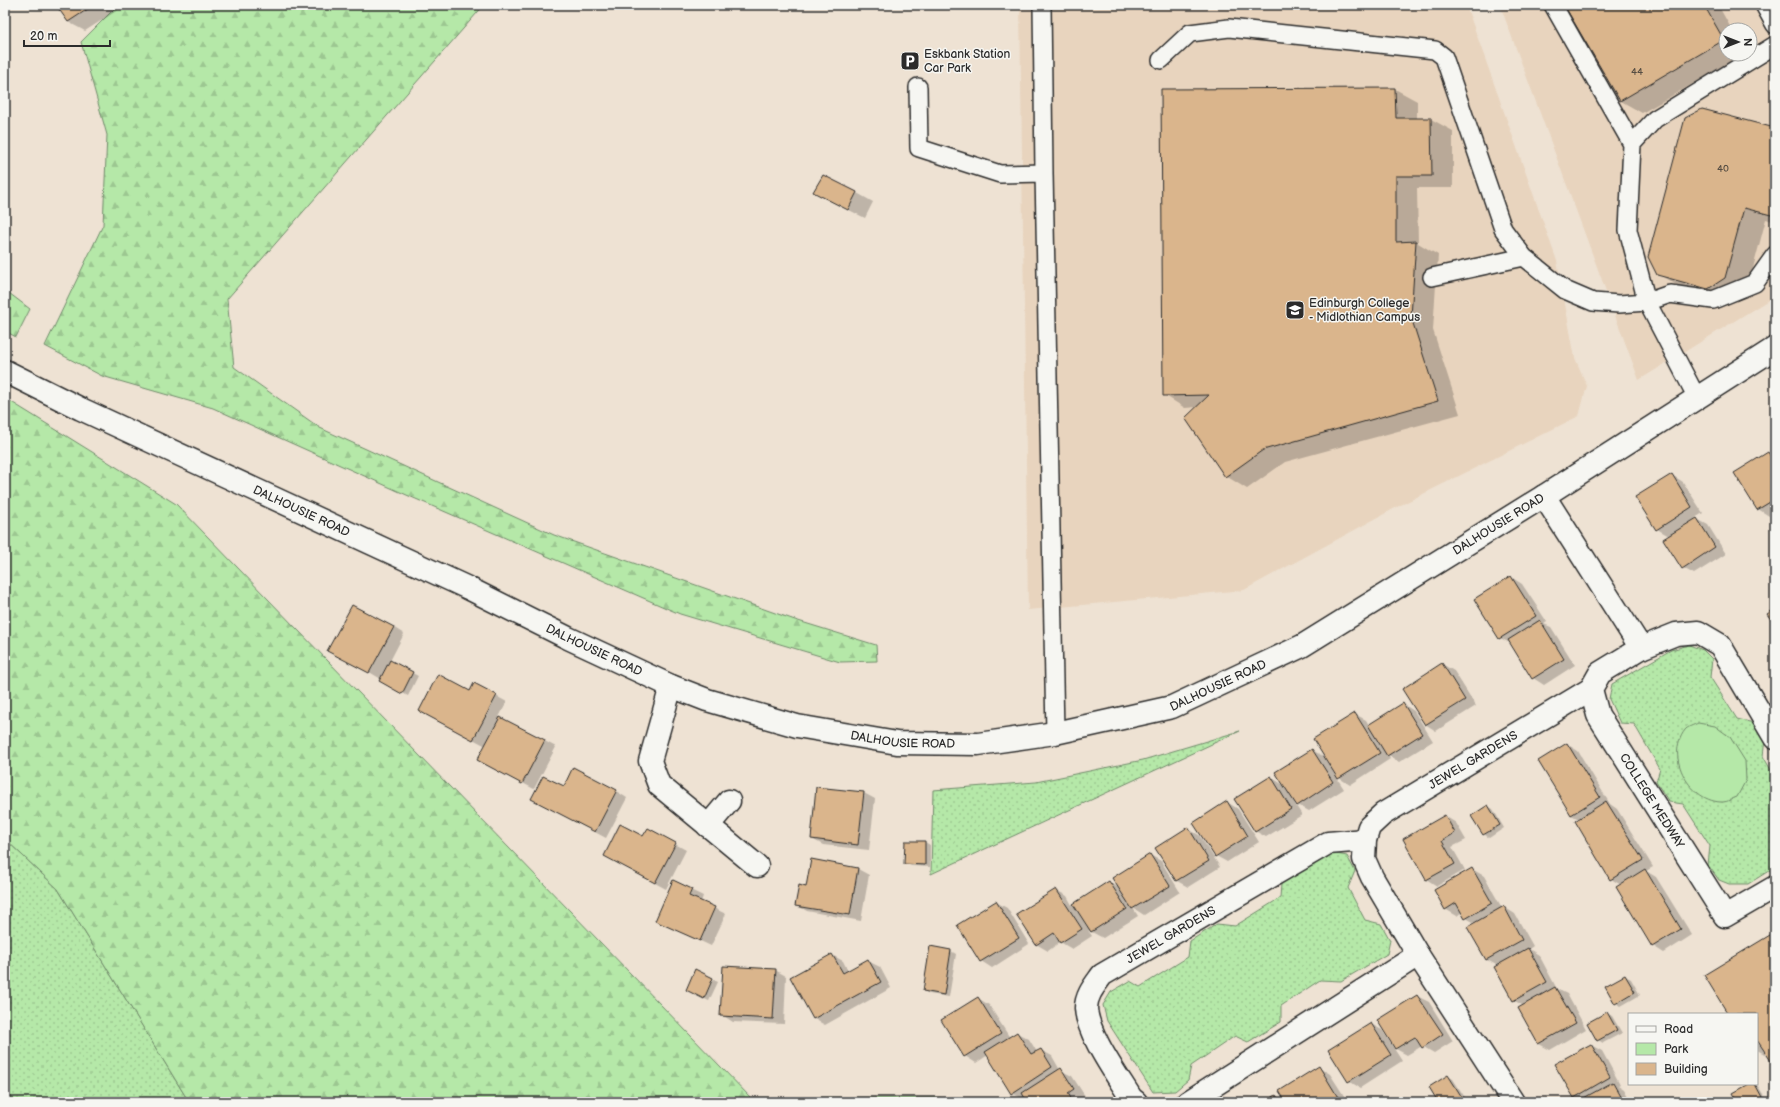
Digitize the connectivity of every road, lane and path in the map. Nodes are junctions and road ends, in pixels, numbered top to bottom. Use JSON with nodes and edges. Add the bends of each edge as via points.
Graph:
{"nodes":[{"id":1,"x":1042,"y":5,"type":"edge"},
{"id":2,"x":1553,"y":5,"type":"edge"},
{"id":3,"x":1764,"y":5,"type":"edge"},
{"id":4,"x":1775,"y":25,"type":"edge"},
{"id":5,"x":1775,"y":45,"type":"edge"},
{"id":6,"x":1161,"y":60,"type":"dead end"},
{"id":7,"x":918,"y":87,"type":"dead end"},
{"id":8,"x":1632,"y":144,"type":"junction"},
{"id":9,"x":1044,"y":173,"type":"junction"},
{"id":10,"x":1775,"y":255,"type":"edge"},
{"id":11,"x":1524,"y":257,"type":"junction"},
{"id":12,"x":1432,"y":277,"type":"dead end"},
{"id":13,"x":1647,"y":302,"type":"junction"},
{"id":14,"x":1775,"y":348,"type":"edge"},
{"id":15,"x":5,"y":371,"type":"edge"},
{"id":16,"x":1697,"y":398,"type":"junction"},
{"id":17,"x":1544,"y":496,"type":"junction"},
{"id":18,"x":1641,"y":648,"type":"junction"},
{"id":19,"x":671,"y":686,"type":"junction"},
{"id":20,"x":1591,"y":689,"type":"junction"},
{"id":21,"x":1055,"y":734,"type":"junction"},
{"id":22,"x":1775,"y":738,"type":"edge"},
{"id":23,"x":729,"y":801,"type":"dead end"},
{"id":24,"x":708,"y":826,"type":"junction"},
{"id":25,"x":1365,"y":840,"type":"junction"},
{"id":26,"x":757,"y":866,"type":"dead end"},
{"id":27,"x":1775,"y":887,"type":"edge"},
{"id":28,"x":1418,"y":955,"type":"junction"},
{"id":29,"x":1133,"y":1100,"type":"edge"},
{"id":30,"x":1188,"y":1102,"type":"edge"},
{"id":31,"x":1513,"y":1102,"type":"edge"}],
"edges":[{"from":1,"to":9,"type":"lane"},
{"from":2,"to":8,"type":"lane"},
{"from":3,"to":4,"type":"lane"},
{"from":5,"to":8,"type":"lane","via":[[1654,119]]},
{"from":6,"to":11,"type":"lane","via":[[1190,33],[1229,28],[1435,50],[1444,57],[1503,229]]},
{"from":7,"to":9,"type":"lane","via":[[919,148],[1000,174]]},
{"from":8,"to":13,"type":"lane","via":[[1628,230]]},
{"from":9,"to":21,"type":"lane"},
{"from":10,"to":13,"type":"lane","via":[[1755,283],[1713,300],[1670,294]]},
{"from":11,"to":12,"type":"lane"},
{"from":11,"to":13,"type":"lane","via":[[1565,290],[1593,302]]},
{"from":13,"to":16,"type":"lane"},
{"from":14,"to":16,"type":"street","name":"DALHOUSIE ROAD"},
{"from":15,"to":19,"type":"street","name":"DALHOUSIE ROAD"},
{"from":16,"to":17,"type":"street","name":"DALHOUSIE ROAD"},
{"from":17,"to":18,"type":"street"},
{"from":17,"to":21,"type":"street","name":"DALHOUSIE ROAD","via":[[1302,646],[1172,707]]},
{"from":18,"to":20,"type":"street","via":[[1600,673]]},
{"from":18,"to":22,"type":"street","via":[[1676,634],[1698,632],[1720,645]]},
{"from":19,"to":21,"type":"street","name":"DALHOUSIE ROAD","via":[[707,700],[797,726],[897,743],[978,744]]},
{"from":19,"to":24,"type":"street","via":[[650,761],[659,785]]},
{"from":20,"to":25,"type":"street","name":"JEWEL GARDENS","via":[[1383,814],[1369,827]]},
{"from":20,"to":27,"type":"street","name":"COLLEGE MEDWAY","via":[[1598,715],[1725,916]]},
{"from":23,"to":24,"type":"street"},
{"from":24,"to":26,"type":"street"},
{"from":25,"to":28,"type":"street","name":"JEWEL GARDENS","via":[[1364,859],[1372,877]]},
{"from":25,"to":29,"type":"street","name":"JEWEL GARDENS","via":[[1328,842],[1102,975],[1091,990],[1086,1007],[1090,1029]]},
{"from":28,"to":30,"type":"street"},
{"from":28,"to":31,"type":"street","name":"JEWEL GARDENS"}]}
